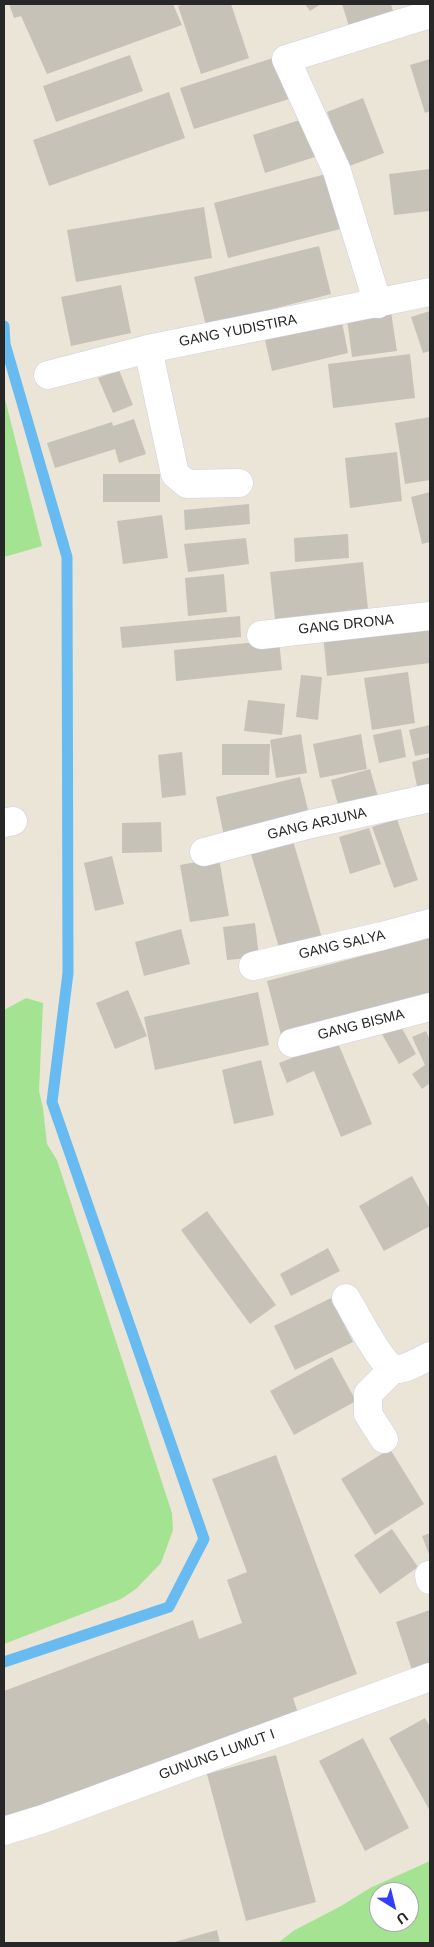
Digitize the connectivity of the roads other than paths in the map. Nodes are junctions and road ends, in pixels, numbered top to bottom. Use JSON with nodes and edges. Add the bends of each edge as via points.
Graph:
{"nodes":[{"id":1,"x":430,"y":14,"type":"edge"},
{"id":2,"x":430,"y":292,"type":"edge"},
{"id":3,"x":378,"y":304,"type":"junction"},
{"id":4,"x":148,"y":349,"type":"junction"},
{"id":5,"x":48,"y":375,"type":"dead end"},
{"id":6,"x":239,"y":483,"type":"dead end"},
{"id":7,"x":430,"y":616,"type":"edge"},
{"id":8,"x":261,"y":635,"type":"dead end"},
{"id":9,"x":430,"y":798,"type":"edge"},
{"id":10,"x":204,"y":852,"type":"dead end"},
{"id":11,"x":430,"y":923,"type":"edge"},
{"id":12,"x":253,"y":966,"type":"dead end"},
{"id":13,"x":430,"y":1007,"type":"edge"},
{"id":14,"x":292,"y":1043,"type":"dead end"},
{"id":15,"x":346,"y":1298,"type":"dead end"},
{"id":16,"x":430,"y":1356,"type":"edge"},
{"id":17,"x":393,"y":1369,"type":"junction"},
{"id":18,"x":384,"y":1438,"type":"dead end"},
{"id":19,"x":430,"y":1677,"type":"edge"},
{"id":20,"x":4,"y":1832,"type":"edge"}],
"edges":[{"from":1,"to":3,"type":"street","via":[[286,59],[337,171]]},
{"from":2,"to":3,"type":"street","name":"GANG YUDISTIRA"},
{"from":3,"to":4,"type":"street","name":"GANG YUDISTIRA"},
{"from":4,"to":5,"type":"street","name":"GANG YUDISTIRA"},
{"from":4,"to":6,"type":"street","via":[[175,474],[187,484]]},
{"from":7,"to":8,"type":"street","name":"GANG DRONA"},
{"from":9,"to":10,"type":"street","name":"GANG ARJUNA"},
{"from":11,"to":12,"type":"street","name":"GANG SALYA"},
{"from":13,"to":14,"type":"street","name":"GANG BISMA"},
{"from":15,"to":17,"type":"street","via":[[377,1351]]},
{"from":16,"to":17,"type":"street"},
{"from":17,"to":18,"type":"street","via":[[368,1394],[368,1414]]},
{"from":19,"to":20,"type":"street","name":"GUNUNG LUMUT I"}]}
